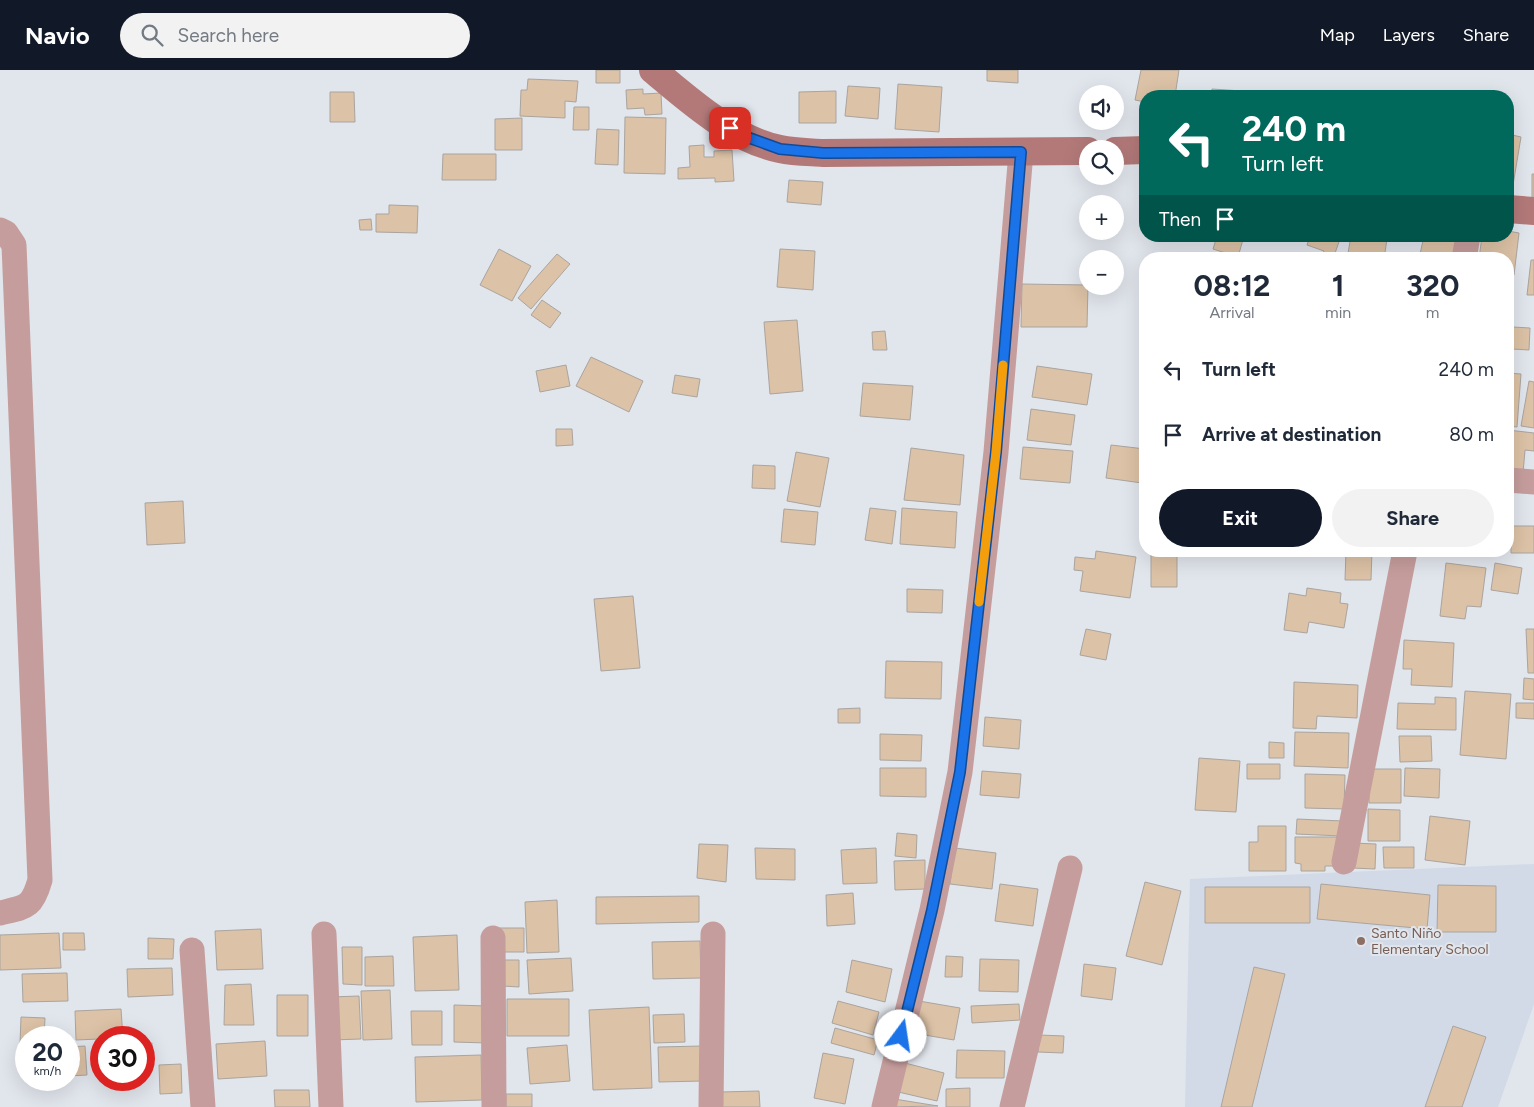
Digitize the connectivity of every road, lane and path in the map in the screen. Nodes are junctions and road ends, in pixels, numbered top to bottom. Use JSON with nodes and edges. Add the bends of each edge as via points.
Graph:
{"nodes":[{"id":1,"x":653,"y":70,"type":"edge"},
{"id":2,"x":1139,"y":150,"type":"edge"},
{"id":3,"x":1079,"y":151,"type":"edge"},
{"id":4,"x":1124,"y":151,"type":"edge"},
{"id":5,"x":1021,"y":152,"type":"junction"},
{"id":6,"x":1514,"y":209,"type":"edge"},
{"id":7,"x":1534,"y":211,"type":"edge"},
{"id":8,"x":0,"y":230,"type":"edge"},
{"id":9,"x":1514,"y":480,"type":"edge"},
{"id":10,"x":1534,"y":482,"type":"edge"},
{"id":11,"x":1404,"y":557,"type":"edge"},
{"id":12,"x":1344,"y":862,"type":"dead end"},
{"id":13,"x":1070,"y":868,"type":"dead end"},
{"id":14,"x":0,"y":912,"type":"edge"},
{"id":15,"x":324,"y":934,"type":"dead end"},
{"id":16,"x":713,"y":934,"type":"dead end"},
{"id":17,"x":493,"y":938,"type":"dead end"},
{"id":18,"x":192,"y":950,"type":"dead end"},
{"id":19,"x":203,"y":1107,"type":"edge"},
{"id":20,"x":330,"y":1107,"type":"edge"},
{"id":21,"x":494,"y":1107,"type":"edge"},
{"id":22,"x":711,"y":1107,"type":"edge"},
{"id":23,"x":884,"y":1107,"type":"edge"},
{"id":24,"x":1012,"y":1107,"type":"edge"}],
"edges":[{"from":1,"to":5,"type":"street","via":[[703,112],[744,136],[780,149],[823,153]]},
{"from":2,"to":4,"type":"street"},
{"from":3,"to":5,"type":"street"},
{"from":5,"to":23,"type":"street","via":[[996,452],[960,772],[932,910]]},
{"from":6,"to":7,"type":"street"},
{"from":8,"to":14,"type":"street","via":[[14,244],[40,880],[35,897],[24,908]]},
{"from":9,"to":10,"type":"street"},
{"from":11,"to":12,"type":"street"},
{"from":13,"to":24,"type":"street"},
{"from":15,"to":20,"type":"street"},
{"from":16,"to":22,"type":"street"},
{"from":17,"to":21,"type":"street"},
{"from":18,"to":19,"type":"street"}]}
